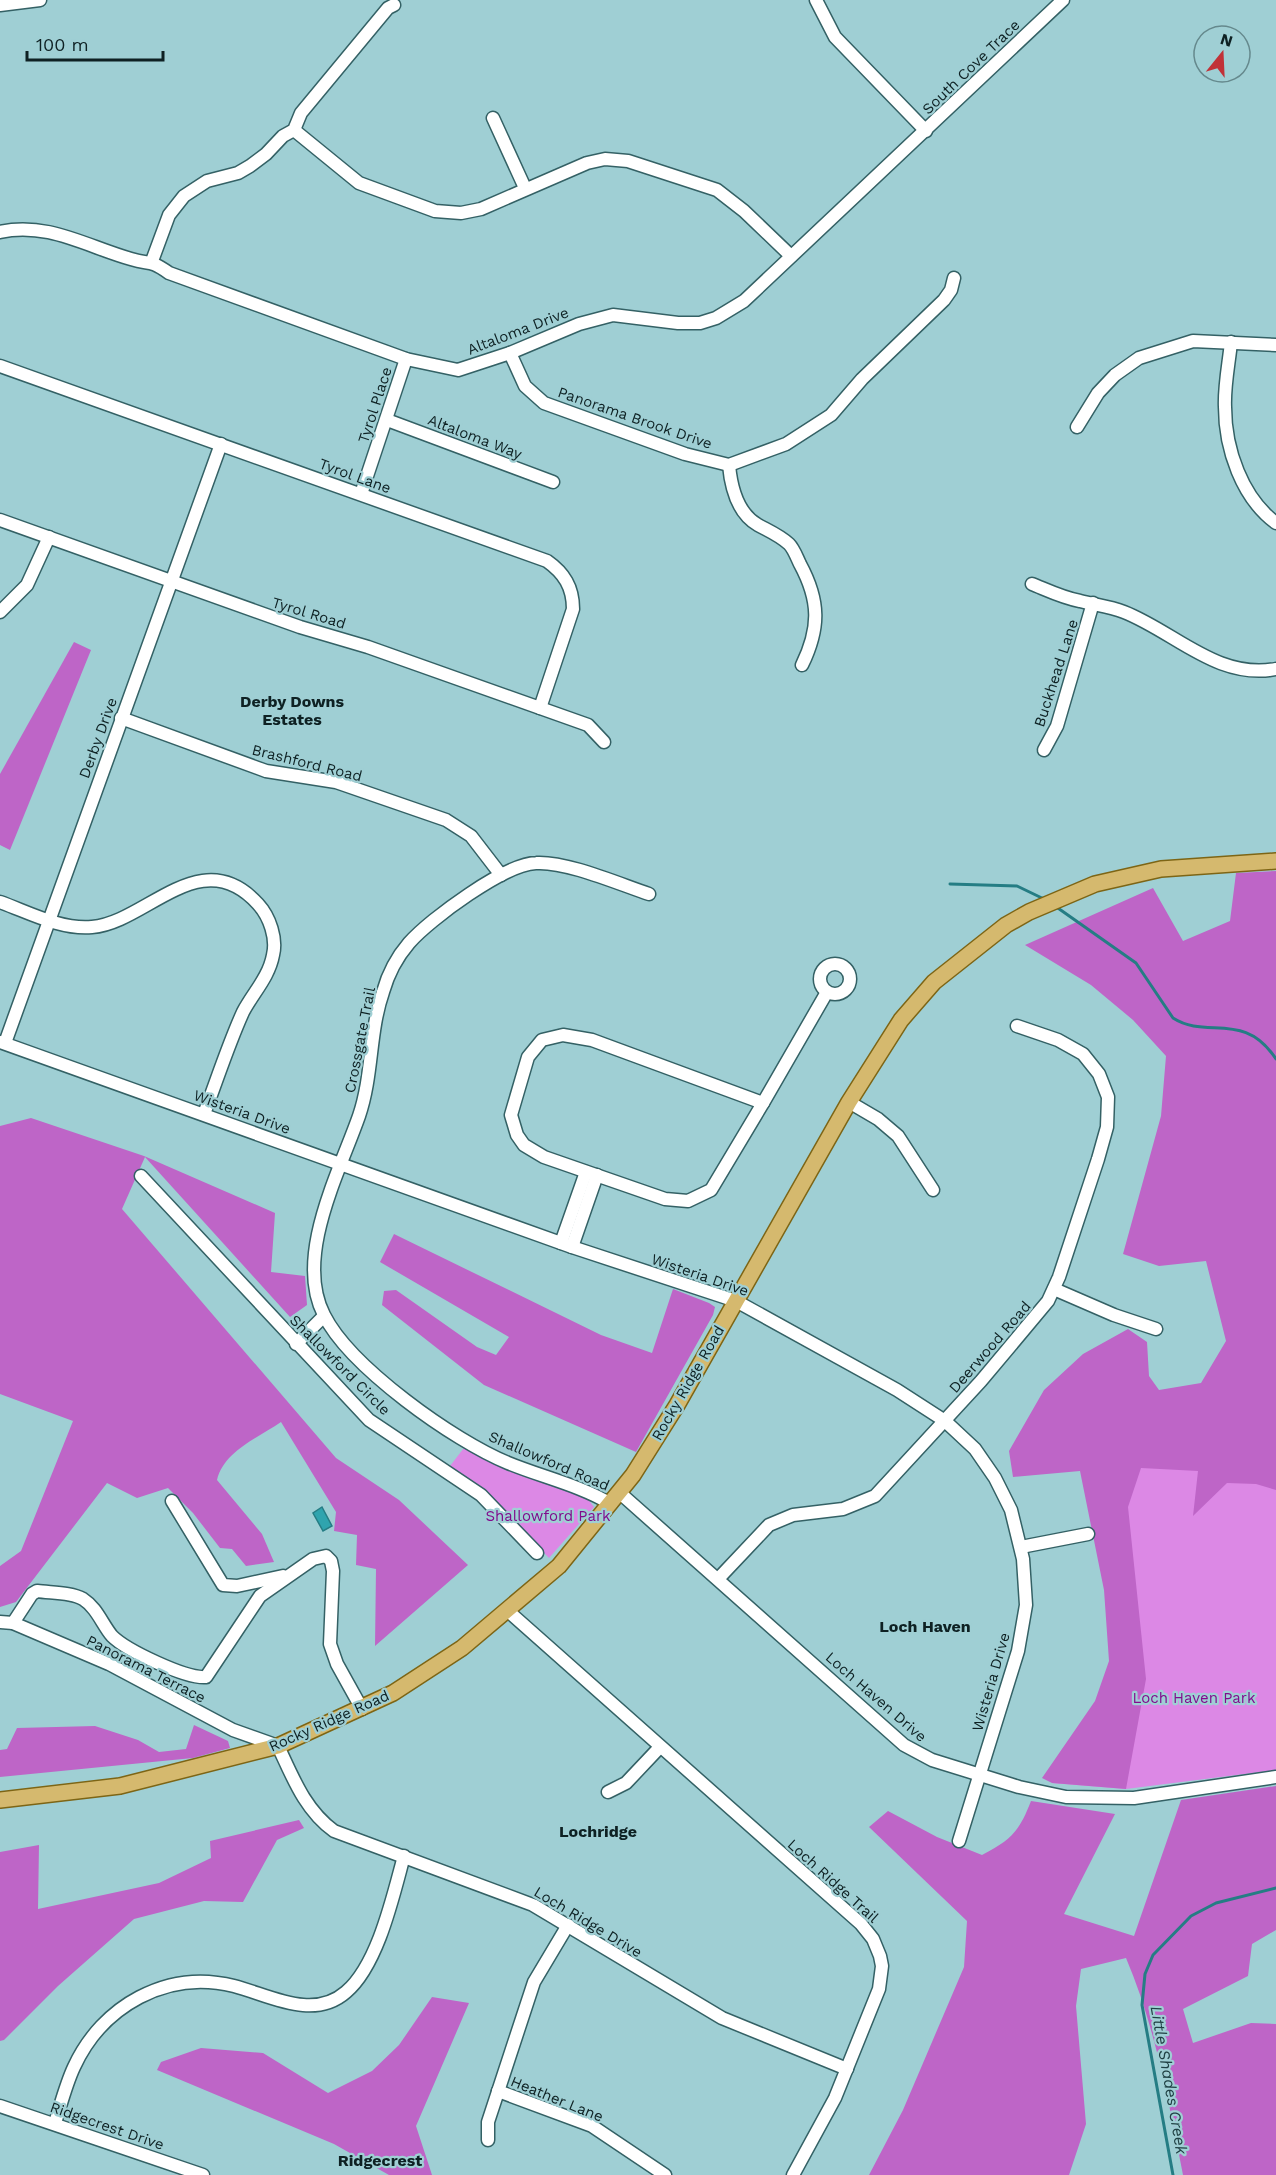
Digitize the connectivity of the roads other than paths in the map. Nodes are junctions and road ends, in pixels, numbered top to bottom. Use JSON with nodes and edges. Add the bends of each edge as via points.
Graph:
{"nodes":[{"id":1,"x":40,"y":0,"type":"edge"},
{"id":2,"x":816,"y":0,"type":"edge"},
{"id":3,"x":1063,"y":0,"type":"edge"},
{"id":4,"x":0,"y":5,"type":"edge"},
{"id":5,"x":394,"y":5,"type":"dead end"},
{"id":6,"x":493,"y":118,"type":"dead end"},
{"id":7,"x":294,"y":130,"type":"junction"},
{"id":8,"x":926,"y":131,"type":"junction"},
{"id":9,"x":525,"y":188,"type":"junction"},
{"id":10,"x":0,"y":232,"type":"edge"},
{"id":11,"x":791,"y":256,"type":"junction"},
{"id":12,"x":152,"y":261,"type":"junction"},
{"id":13,"x":954,"y":278,"type":"dead end"},
{"id":14,"x":1232,"y":342,"type":"junction"},
{"id":15,"x":1276,"y":345,"type":"edge"},
{"id":16,"x":510,"y":353,"type":"junction"},
{"id":17,"x":406,"y":359,"type":"junction"},
{"id":18,"x":0,"y":366,"type":"edge"},
{"id":19,"x":387,"y":420,"type":"junction"},
{"id":20,"x":1077,"y":427,"type":"dead end"},
{"id":21,"x":221,"y":444,"type":"junction"},
{"id":22,"x":729,"y":465,"type":"junction"},
{"id":23,"x":553,"y":482,"type":"dead end"},
{"id":24,"x":361,"y":494,"type":"junction"},
{"id":25,"x":0,"y":520,"type":"edge"},
{"id":26,"x":1276,"y":523,"type":"edge"},
{"id":27,"x":49,"y":537,"type":"junction"},
{"id":28,"x":172,"y":582,"type":"junction"},
{"id":29,"x":1032,"y":584,"type":"dead end"},
{"id":30,"x":1094,"y":603,"type":"junction"},
{"id":31,"x":0,"y":612,"type":"edge"},
{"id":32,"x":802,"y":665,"type":"dead end"},
{"id":33,"x":1276,"y":669,"type":"edge"},
{"id":34,"x":540,"y":708,"type":"junction"},
{"id":35,"x":121,"y":718,"type":"junction"},
{"id":36,"x":604,"y":742,"type":"dead end"},
{"id":37,"x":1044,"y":750,"type":"dead end"},
{"id":38,"x":1276,"y":861,"type":"edge"},
{"id":39,"x":501,"y":875,"type":"junction"},
{"id":40,"x":649,"y":894,"type":"dead end"},
{"id":41,"x":0,"y":902,"type":"edge"},
{"id":42,"x":50,"y":919,"type":"junction"},
{"id":43,"x":827,"y":992,"type":"dead end"},
{"id":44,"x":1017,"y":1026,"type":"dead end"},
{"id":45,"x":2,"y":1042,"type":"edge"},
{"id":46,"x":849,"y":1102,"type":"junction"},
{"id":47,"x":763,"y":1103,"type":"junction"},
{"id":48,"x":204,"y":1114,"type":"junction"},
{"id":49,"x":342,"y":1164,"type":"junction"},
{"id":50,"x":592,"y":1174,"type":"junction"},
{"id":51,"x":141,"y":1176,"type":"dead end"},
{"id":52,"x":933,"y":1190,"type":"dead end"},
{"id":53,"x":567,"y":1245,"type":"junction"},
{"id":54,"x":1054,"y":1289,"type":"junction"},
{"id":55,"x":736,"y":1301,"type":"junction"},
{"id":56,"x":324,"y":1316,"type":"junction"},
{"id":57,"x":1156,"y":1329,"type":"dead end"},
{"id":58,"x":296,"y":1344,"type":"junction"},
{"id":59,"x":945,"y":1421,"type":"junction"},
{"id":60,"x":616,"y":1498,"type":"junction"},
{"id":61,"x":171,"y":1501,"type":"dead end"},
{"id":62,"x":1088,"y":1534,"type":"dead end"},
{"id":63,"x":1021,"y":1547,"type":"junction"},
{"id":64,"x":537,"y":1553,"type":"dead end"},
{"id":65,"x":290,"y":1575,"type":"junction"},
{"id":66,"x":718,"y":1579,"type":"junction"},
{"id":67,"x":508,"y":1611,"type":"junction"},
{"id":68,"x":0,"y":1622,"type":"edge"},
{"id":69,"x":13,"y":1623,"type":"junction"},
{"id":70,"x":362,"y":1708,"type":"junction"},
{"id":71,"x":278,"y":1746,"type":"junction"},
{"id":72,"x":660,"y":1747,"type":"junction"},
{"id":73,"x":979,"y":1774,"type":"junction"},
{"id":74,"x":1276,"y":1777,"type":"edge"},
{"id":75,"x":608,"y":1792,"type":"dead end"},
{"id":76,"x":0,"y":1800,"type":"edge"},
{"id":77,"x":959,"y":1841,"type":"dead end"},
{"id":78,"x":404,"y":1856,"type":"junction"},
{"id":79,"x":568,"y":1925,"type":"junction"},
{"id":80,"x":847,"y":2069,"type":"junction"},
{"id":81,"x":498,"y":2091,"type":"junction"},
{"id":82,"x":0,"y":2106,"type":"edge"},
{"id":83,"x":55,"y":2123,"type":"junction"},
{"id":84,"x":488,"y":2140,"type":"dead end"},
{"id":85,"x":203,"y":2175,"type":"edge"},
{"id":86,"x":665,"y":2175,"type":"edge"},
{"id":87,"x":793,"y":2175,"type":"edge"}],
"edges":[{"from":1,"to":4,"type":"street"},
{"from":2,"to":8,"type":"street","via":[[835,38]]},
{"from":3,"to":8,"type":"street","name":"South Cove Trace"},
{"from":5,"to":7,"type":"street","via":[[301,113]]},
{"from":6,"to":9,"type":"street"},
{"from":7,"to":9,"type":"street","via":[[359,183],[435,211],[460,213],[482,209]]},
{"from":7,"to":12,"type":"street","via":[[250,166],[207,181],[184,196],[168,215]]},
{"from":8,"to":11,"type":"street","name":"Altaloma Drive"},
{"from":9,"to":11,"type":"street","via":[[587,163],[628,160],[717,190]]},
{"from":10,"to":12,"type":"street","name":"Altaloma Drive","via":[[33,229],[133,260]]},
{"from":11,"to":16,"type":"street","name":"Altaloma Drive","via":[[744,301],[716,318],[678,323],[613,315],[579,324]]},
{"from":12,"to":17,"type":"street","name":"Altaloma Drive","via":[[169,273]]},
{"from":13,"to":22,"type":"street","via":[[944,300],[862,379],[831,415],[786,444]]},
{"from":14,"to":15,"type":"street"},
{"from":14,"to":20,"type":"street","via":[[1193,340],[1139,358],[1098,393]]},
{"from":14,"to":26,"type":"street","via":[[1225,408],[1231,454],[1246,489]]},
{"from":16,"to":17,"type":"street","name":"Altaloma Drive","via":[[458,370]]},
{"from":16,"to":22,"type":"street","name":"Panorama Brook Drive","via":[[525,386],[544,403],[685,454]]},
{"from":17,"to":19,"type":"street","name":"Tyrol Place"},
{"from":18,"to":21,"type":"street","name":"Tyrol Lane"},
{"from":19,"to":23,"type":"street","name":"Altaloma Way"},
{"from":19,"to":24,"type":"street","name":"Tyrol Place"},
{"from":21,"to":24,"type":"street","name":"Tyrol Lane"},
{"from":21,"to":28,"type":"street","name":"Derby Drive"},
{"from":22,"to":32,"type":"street","via":[[731,485],[741,508],[756,524],[773,531],[791,546],[810,582],[816,624],[813,643]]},
{"from":24,"to":34,"type":"street","name":"Tyrol Lane","via":[[538,557],[560,572],[570,586],[573,609]]},
{"from":25,"to":27,"type":"street","name":"Tyrol Road"},
{"from":27,"to":28,"type":"street","name":"Tyrol Road"},
{"from":27,"to":31,"type":"street","via":[[27,585]]},
{"from":28,"to":34,"type":"street","name":"Tyrol Road"},
{"from":28,"to":35,"type":"street","name":"Derby Drive"},
{"from":29,"to":30,"type":"street"},
{"from":30,"to":33,"type":"street","via":[[1127,613],[1194,653],[1245,671]]},
{"from":30,"to":37,"type":"street","name":"Buckhead Lane","via":[[1057,726]]},
{"from":34,"to":36,"type":"street","name":"Tyrol Road","via":[[588,725]]},
{"from":35,"to":39,"type":"street","name":"Brashford Road","via":[[266,771],[336,782],[446,820],[471,836]]},
{"from":35,"to":42,"type":"street","name":"Derby Drive"},
{"from":38,"to":46,"type":"main road","name":"Rocky Ridge Road","via":[[1161,869],[1114,878],[1029,912],[947,970],[918,999],[886,1041]]},
{"from":39,"to":40,"type":"street","name":"Crossgate Trail","via":[[528,863],[550,864]]},
{"from":39,"to":49,"type":"street","name":"Crossgate Trail","via":[[426,927],[407,945],[394,966],[377,1013],[367,1089]]},
{"from":41,"to":42,"type":"street"},
{"from":42,"to":45,"type":"street","name":"Derby Drive"},
{"from":42,"to":48,"type":"street","via":[[82,927],[104,925],[199,882],[230,885],[263,910],[273,934],[273,957],[238,1024]]},
{"from":43,"to":47,"type":"street"},
{"from":44,"to":54,"type":"street","name":"Deerwood Road","via":[[1058,1040],[1083,1054],[1100,1074],[1108,1097],[1107,1127]]},
{"from":45,"to":48,"type":"street","name":"Wisteria Drive"},
{"from":46,"to":52,"type":"street","via":[[879,1119],[898,1137]]},
{"from":46,"to":55,"type":"main road","name":"Rocky Ridge Road"},
{"from":47,"to":50,"type":"street","via":[[716,1183],[696,1199],[665,1199]]},
{"from":47,"to":50,"type":"street","via":[[585,1037],[551,1036],[542,1040],[528,1057],[513,1104],[513,1125],[517,1136],[533,1151]]},
{"from":48,"to":49,"type":"street","name":"Wisteria Drive"},
{"from":49,"to":53,"type":"street","name":"Wisteria Drive"},
{"from":49,"to":56,"type":"street","name":"Shallowford Road","via":[[315,1245],[314,1281]]},
{"from":50,"to":53,"type":"street"},
{"from":51,"to":58,"type":"street","name":"Shallowford Circle"},
{"from":53,"to":55,"type":"street","name":"Wisteria Drive"},
{"from":54,"to":57,"type":"street"},
{"from":54,"to":59,"type":"street","name":"Deerwood Road","via":[[1028,1328]]},
{"from":55,"to":59,"type":"street","name":"Wisteria Drive"},
{"from":55,"to":60,"type":"main road","name":"Rocky Ridge Road","via":[[658,1435]]},
{"from":56,"to":58,"type":"street"},
{"from":56,"to":60,"type":"street","name":"Shallowford Road","via":[[346,1345],[393,1392],[418,1410],[494,1456]]},
{"from":58,"to":64,"type":"street","name":"Shallowford Circle","via":[[369,1420],[481,1495]]},
{"from":59,"to":63,"type":"street","name":"Wisteria Drive","via":[[975,1449],[995,1478],[1011,1509]]},
{"from":59,"to":66,"type":"street","name":"Deerwood Road","via":[[875,1496],[843,1509],[793,1515],[769,1526]]},
{"from":60,"to":66,"type":"street","name":"Loch Haven Drive"},
{"from":60,"to":67,"type":"main road","name":"Rocky Ridge Road","via":[[559,1566]]},
{"from":61,"to":65,"type":"street","via":[[223,1585],[237,1586]]},
{"from":62,"to":63,"type":"street"},
{"from":63,"to":73,"type":"street","name":"Wisteria Drive","via":[[1026,1605],[1018,1651]]},
{"from":65,"to":69,"type":"street","via":[[260,1596],[206,1677],[193,1677],[132,1650],[113,1637],[81,1598],[37,1591]]},
{"from":65,"to":70,"type":"street","via":[[313,1559],[326,1556],[331,1561],[330,1644]]},
{"from":66,"to":73,"type":"street","name":"Loch Haven Drive","via":[[910,1749]]},
{"from":67,"to":70,"type":"main road","name":"Rocky Ridge Road","via":[[436,1666]]},
{"from":67,"to":72,"type":"street","name":"Loch Ridge Trail"},
{"from":68,"to":69,"type":"street","name":"Panorama Terrace"},
{"from":69,"to":71,"type":"street","name":"Panorama Terrace","via":[[109,1664],[233,1730]]},
{"from":70,"to":71,"type":"main road","name":"Rocky Ridge Road"},
{"from":71,"to":76,"type":"main road","name":"Rocky Ridge Road","via":[[120,1786]]},
{"from":71,"to":78,"type":"street","name":"Loch Ridge Drive","via":[[301,1796],[320,1821],[334,1831]]},
{"from":72,"to":75,"type":"street","via":[[626,1783]]},
{"from":72,"to":80,"type":"street","name":"Loch Ridge Trail","via":[[873,1938],[880,1956],[881,1978]]},
{"from":73,"to":74,"type":"street","name":"Loch Haven Drive","via":[[1047,1794],[1134,1798]]},
{"from":73,"to":77,"type":"street","name":"Wisteria Drive"},
{"from":78,"to":79,"type":"street","name":"Loch Ridge Drive","via":[[513,1896]]},
{"from":78,"to":83,"type":"street","via":[[370,1957],[345,1993],[331,2002],[303,2006],[210,1982],[174,1984],[133,2000],[95,2030],[74,2067]]},
{"from":79,"to":80,"type":"street","name":"Loch Ridge Drive","via":[[722,2018]]},
{"from":79,"to":81,"type":"street","name":"Heather Lane","via":[[534,1982]]},
{"from":80,"to":87,"type":"street","name":"Loch Ridge Trail","via":[[826,2117]]},
{"from":81,"to":84,"type":"street","name":"Heather Lane","via":[[486,2129]]},
{"from":81,"to":86,"type":"street","name":"Heather Lane","via":[[592,2126]]},
{"from":82,"to":83,"type":"street","name":"Ridgecrest Drive"},
{"from":83,"to":85,"type":"street","name":"Ridgecrest Drive"}]}
